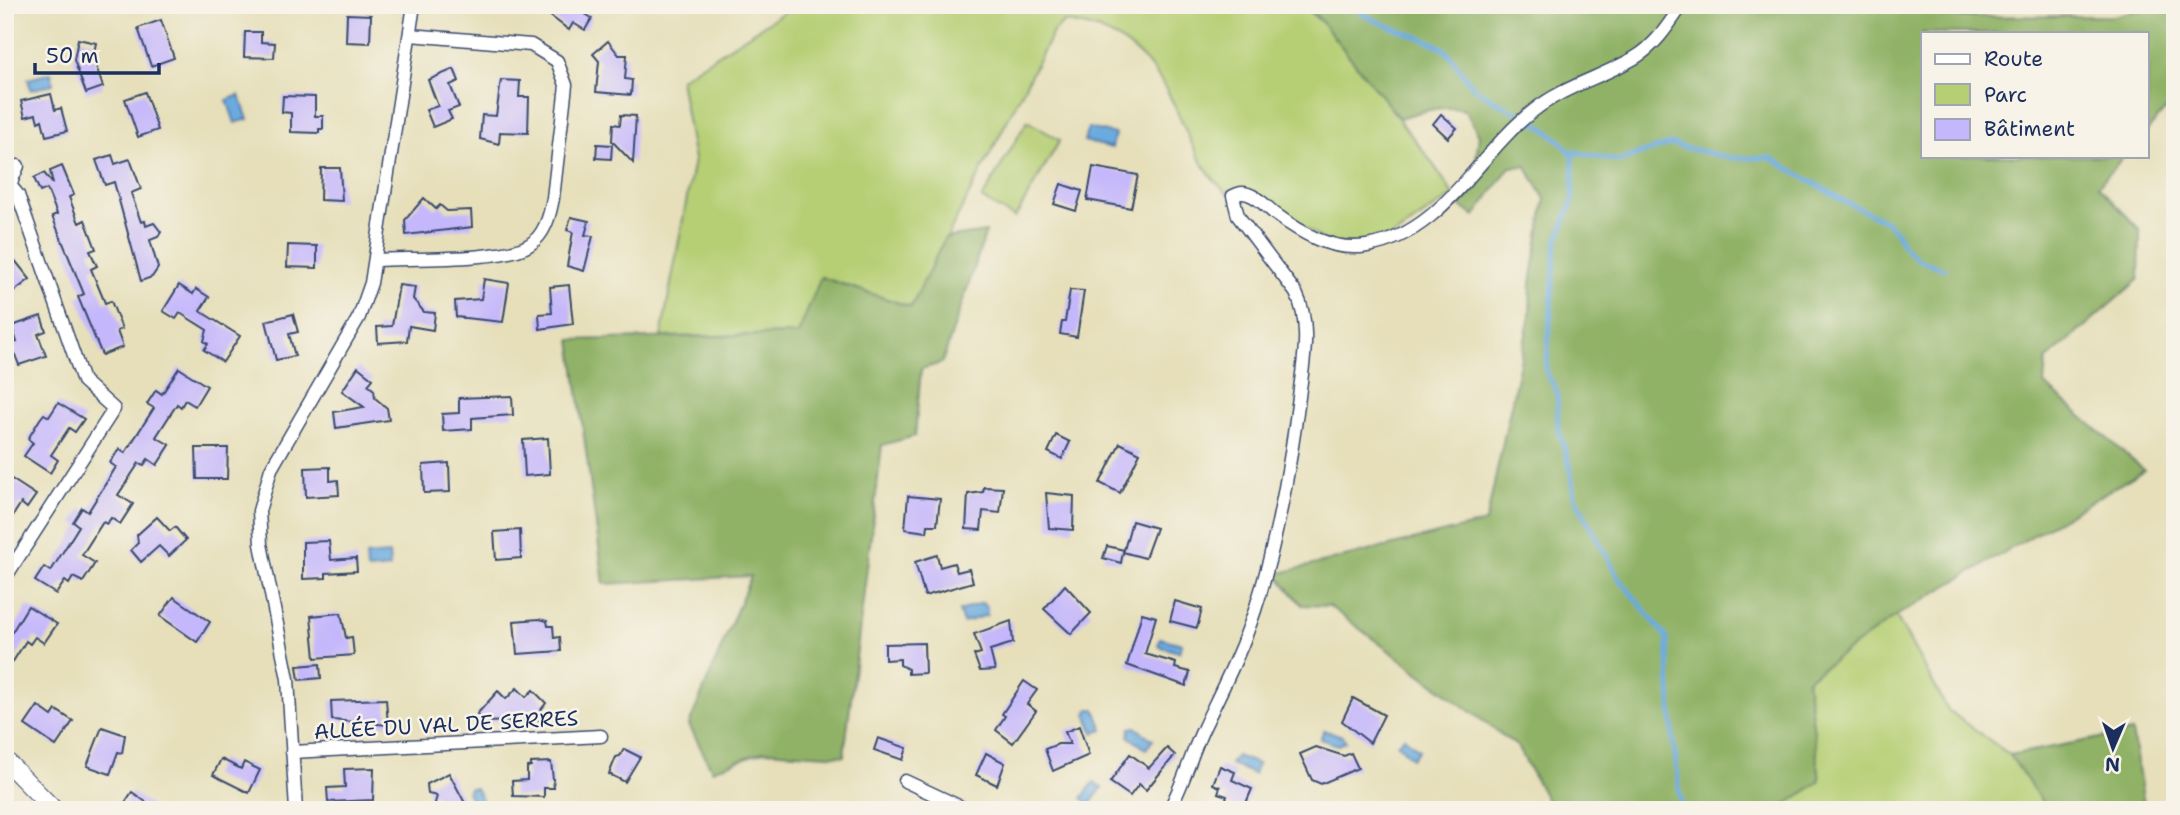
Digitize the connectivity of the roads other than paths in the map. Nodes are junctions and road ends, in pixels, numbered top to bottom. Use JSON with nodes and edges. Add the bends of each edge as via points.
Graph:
{"nodes":[{"id":1,"x":414,"y":5,"type":"edge"},
{"id":2,"x":1682,"y":5,"type":"edge"},
{"id":3,"x":410,"y":35,"type":"junction"},
{"id":4,"x":18,"y":166,"type":"dead end"},
{"id":5,"x":8,"y":186,"type":"edge"},
{"id":6,"x":377,"y":260,"type":"junction"},
{"id":7,"x":5,"y":578,"type":"edge"},
{"id":8,"x":601,"y":736,"type":"dead end"},
{"id":9,"x":292,"y":752,"type":"junction"},
{"id":10,"x":5,"y":760,"type":"edge"},
{"id":11,"x":905,"y":780,"type":"dead end"},
{"id":12,"x":54,"y":810,"type":"edge"},
{"id":13,"x":296,"y":810,"type":"edge"},
{"id":14,"x":967,"y":810,"type":"edge"},
{"id":15,"x":1169,"y":810,"type":"edge"}],
"edges":[{"from":1,"to":3,"type":"street"},
{"from":2,"to":15,"type":"street","via":[[1662,34],[1638,56],[1560,92],[1525,116],[1442,206],[1408,231],[1371,246],[1332,245],[1287,222],[1252,195],[1233,196],[1238,215],[1303,306],[1305,349],[1296,424],[1270,557],[1254,612]]},
{"from":3,"to":6,"type":"street"},
{"from":3,"to":6,"type":"street","via":[[531,45],[557,61],[566,85],[553,198],[550,215],[537,238],[514,251]]},
{"from":4,"to":5,"type":"street"},
{"from":5,"to":7,"type":"street","via":[[18,194],[83,381],[114,410]]},
{"from":6,"to":9,"type":"street","via":[[359,317],[271,469],[259,511],[261,544],[288,679]]},
{"from":8,"to":9,"type":"street","name":"ALLÉE DU VAL DE SERRES"},
{"from":9,"to":13,"type":"street"},
{"from":10,"to":12,"type":"street"},
{"from":11,"to":14,"type":"street"}]}
